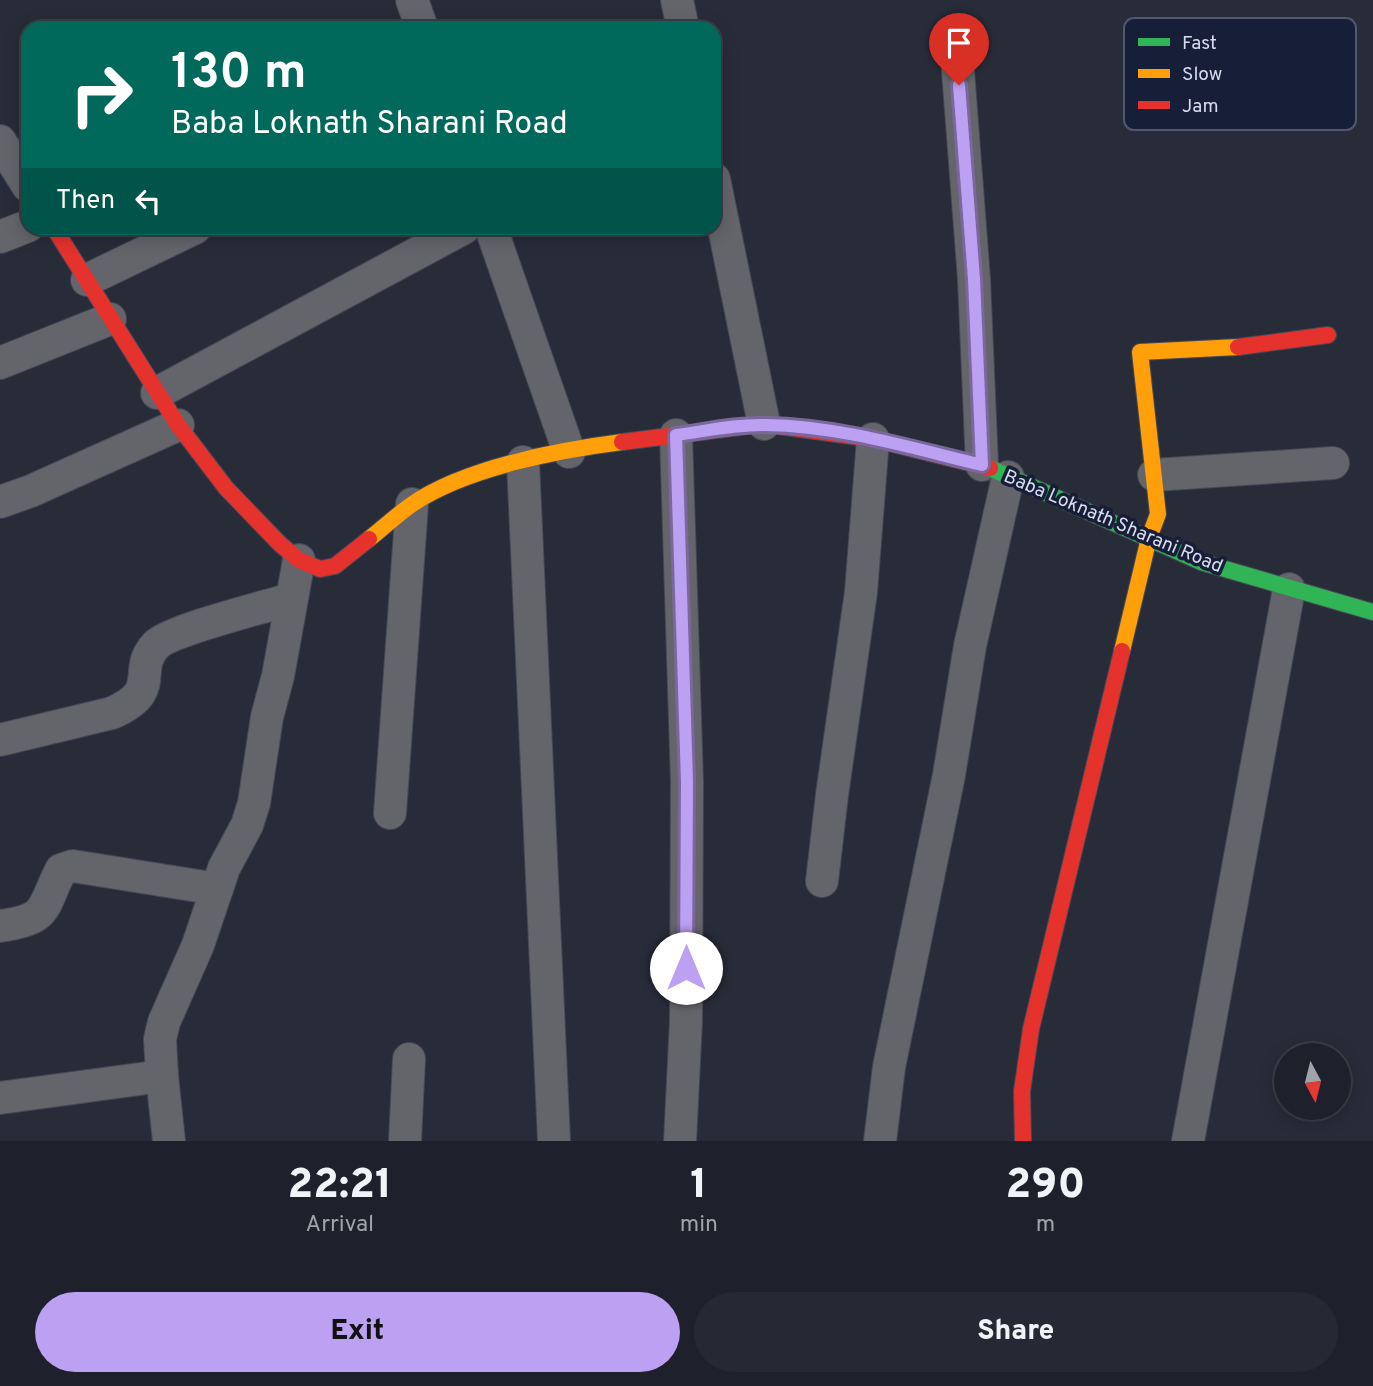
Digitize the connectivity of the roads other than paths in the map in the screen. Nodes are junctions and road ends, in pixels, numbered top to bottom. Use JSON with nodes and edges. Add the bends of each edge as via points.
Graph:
{"nodes":[{"id":1,"x":412,"y":0,"type":"edge"},
{"id":2,"x":677,"y":0,"type":"edge"},
{"id":3,"x":420,"y":21,"type":"edge"},
{"id":4,"x":682,"y":21,"type":"edge"},
{"id":5,"x":957,"y":58,"type":"dead end"},
{"id":6,"x":0,"y":141,"type":"edge"},
{"id":7,"x":21,"y":175,"type":"edge"},
{"id":8,"x":721,"y":213,"type":"edge"},
{"id":9,"x":21,"y":229,"type":"edge"},
{"id":10,"x":58,"y":235,"type":"edge"},
{"id":11,"x":180,"y":235,"type":"edge"},
{"id":12,"x":451,"y":235,"type":"edge"},
{"id":13,"x":493,"y":235,"type":"edge"},
{"id":14,"x":0,"y":237,"type":"edge"},
{"id":15,"x":87,"y":280,"type":"junction"},
{"id":16,"x":110,"y":319,"type":"junction"},
{"id":17,"x":1328,"y":335,"type":"dead end"},
{"id":18,"x":0,"y":363,"type":"edge"},
{"id":19,"x":158,"y":393,"type":"junction"},
{"id":20,"x":765,"y":424,"type":"junction"},
{"id":21,"x":178,"y":425,"type":"junction"},
{"id":22,"x":676,"y":435,"type":"junction"},
{"id":23,"x":873,"y":439,"type":"junction"},
{"id":24,"x":569,"y":452,"type":"junction"},
{"id":25,"x":523,"y":462,"type":"junction"},
{"id":26,"x":1333,"y":463,"type":"dead end"},
{"id":27,"x":995,"y":471,"type":"junction"},
{"id":28,"x":1154,"y":475,"type":"junction"},
{"id":29,"x":0,"y":502,"type":"edge"},
{"id":30,"x":412,"y":504,"type":"junction"},
{"id":31,"x":1149,"y":538,"type":"junction"},
{"id":32,"x":299,"y":560,"type":"junction"},
{"id":33,"x":1289,"y":589,"type":"junction"},
{"id":34,"x":291,"y":599,"type":"junction"},
{"id":35,"x":1373,"y":612,"type":"edge"},
{"id":36,"x":0,"y":740,"type":"edge"},
{"id":37,"x":390,"y":813,"type":"dead end"},
{"id":38,"x":822,"y":881,"type":"dead end"},
{"id":39,"x":217,"y":889,"type":"junction"},
{"id":40,"x":0,"y":926,"type":"edge"},
{"id":41,"x":410,"y":1059,"type":"dead end"},
{"id":42,"x":162,"y":1076,"type":"junction"},
{"id":43,"x":0,"y":1098,"type":"edge"},
{"id":44,"x":169,"y":1141,"type":"edge"},
{"id":45,"x":405,"y":1141,"type":"edge"},
{"id":46,"x":554,"y":1141,"type":"edge"},
{"id":47,"x":680,"y":1141,"type":"edge"},
{"id":48,"x":880,"y":1141,"type":"edge"},
{"id":49,"x":1023,"y":1141,"type":"edge"},
{"id":50,"x":1188,"y":1141,"type":"edge"}],
"edges":[{"from":1,"to":3,"type":"street"},
{"from":2,"to":4,"type":"street"},
{"from":5,"to":27,"type":"street"},
{"from":6,"to":7,"type":"street"},
{"from":8,"to":20,"type":"street"},
{"from":9,"to":14,"type":"street"},
{"from":10,"to":15,"type":"street"},
{"from":11,"to":15,"type":"street"},
{"from":12,"to":19,"type":"street"},
{"from":13,"to":24,"type":"street"},
{"from":15,"to":16,"type":"street"},
{"from":16,"to":18,"type":"street"},
{"from":16,"to":19,"type":"street"},
{"from":17,"to":28,"type":"street","via":[[1231,348],[1140,352]]},
{"from":19,"to":21,"type":"street"},
{"from":20,"to":22,"type":"street","name":"Baba Loknath Sharani Road"},
{"from":20,"to":23,"type":"street","name":"Baba Loknath Sharani Road"},
{"from":21,"to":29,"type":"street"},
{"from":21,"to":32,"type":"street","via":[[226,488]]},
{"from":22,"to":24,"type":"street","name":"Baba Loknath Sharani Road"},
{"from":22,"to":47,"type":"street","via":[[687,782]]},
{"from":23,"to":27,"type":"street","name":"Baba Loknath Sharani Road"},
{"from":23,"to":38,"type":"street","via":[[859,605]]},
{"from":24,"to":25,"type":"street","name":"Baba Loknath Sharani Road"},
{"from":25,"to":30,"type":"street","name":"Baba Loknath Sharani Road","via":[[467,477]]},
{"from":25,"to":46,"type":"street"},
{"from":26,"to":28,"type":"street"},
{"from":27,"to":31,"type":"street","name":"Baba Loknath Sharani Road"},
{"from":27,"to":48,"type":"street","via":[[949,775],[889,1067]]},
{"from":28,"to":31,"type":"street","via":[[1158,514]]},
{"from":30,"to":32,"type":"street","name":"Baba Loknath Sharani Road","via":[[335,566],[320,569]]},
{"from":30,"to":37,"type":"street"},
{"from":31,"to":33,"type":"street","name":"Baba Loknath Sharani Road","via":[[1201,562]]},
{"from":31,"to":49,"type":"street","via":[[1031,1029],[1023,1091]]},
{"from":32,"to":34,"type":"street"},
{"from":33,"to":35,"type":"street","name":"Baba Loknath Sharani Road"},
{"from":33,"to":50,"type":"street"},
{"from":34,"to":36,"type":"street","via":[[158,643],[149,654],[139,697],[129,706]]},
{"from":34,"to":39,"type":"street","via":[[254,803]]},
{"from":39,"to":40,"type":"street","via":[[73,866],[61,870],[37,916]]},
{"from":39,"to":42,"type":"street","via":[[164,1022]]},
{"from":41,"to":45,"type":"street"},
{"from":42,"to":43,"type":"street"},
{"from":42,"to":44,"type":"street"}]}
